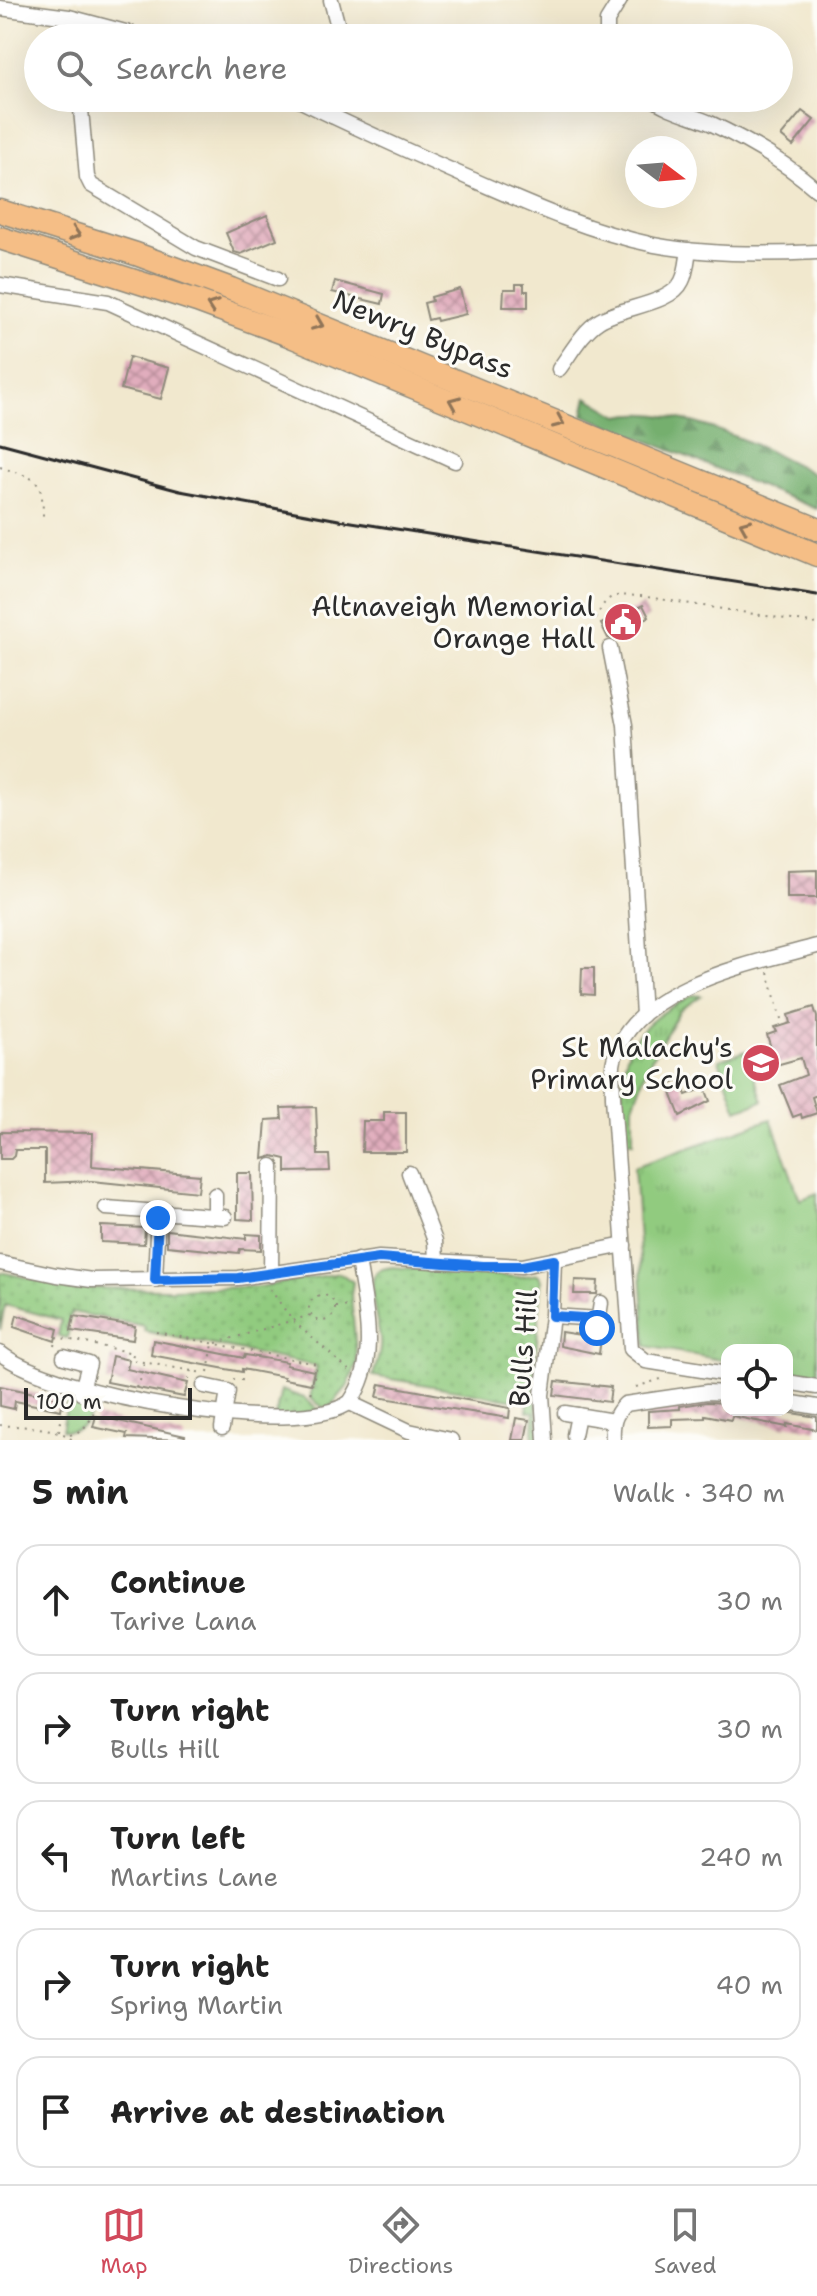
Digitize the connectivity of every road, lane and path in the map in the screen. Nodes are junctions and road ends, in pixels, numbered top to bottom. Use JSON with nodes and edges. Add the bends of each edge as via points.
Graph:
{"nodes":[{"id":1,"x":331,"y":0,"type":"edge"},
{"id":2,"x":620,"y":0,"type":"edge"},
{"id":3,"x":0,"y":8,"type":"edge"},
{"id":4,"x":86,"y":24,"type":"edge"},
{"id":5,"x":337,"y":24,"type":"edge"},
{"id":6,"x":607,"y":24,"type":"edge"},
{"id":7,"x":81,"y":112,"type":"edge"},
{"id":8,"x":324,"y":112,"type":"edge"},
{"id":9,"x":334,"y":112,"type":"edge"},
{"id":10,"x":683,"y":112,"type":"edge"},
{"id":11,"x":332,"y":116,"type":"junction"},
{"id":12,"x":817,"y":190,"type":"edge"},
{"id":13,"x":0,"y":211,"type":"edge"},
{"id":14,"x":0,"y":238,"type":"edge"},
{"id":15,"x":689,"y":250,"type":"junction"},
{"id":16,"x":817,"y":252,"type":"edge"},
{"id":17,"x":278,"y":279,"type":"dead end"},
{"id":18,"x":0,"y":285,"type":"edge"},
{"id":19,"x":559,"y":369,"type":"dead end"},
{"id":20,"x":455,"y":461,"type":"dead end"},
{"id":21,"x":0,"y":467,"type":"edge"},
{"id":22,"x":43,"y":517,"type":"dead end"},
{"id":23,"x":817,"y":529,"type":"edge"},
{"id":24,"x":817,"y":555,"type":"edge"},
{"id":25,"x":596,"y":619,"type":"dead end"},
{"id":26,"x":817,"y":624,"type":"edge"},
{"id":27,"x":610,"y":648,"type":"dead end"},
{"id":28,"x":817,"y":946,"type":"edge"},
{"id":29,"x":767,"y":971,"type":"dead end"},
{"id":30,"x":643,"y":1015,"type":"junction"},
{"id":31,"x":781,"y":1020,"type":"dead end"},
{"id":32,"x":272,"y":1166,"type":"dead end"},
{"id":33,"x":409,"y":1173,"type":"dead end"},
{"id":34,"x":215,"y":1195,"type":"dead end"},
{"id":35,"x":106,"y":1208,"type":"dead end"},
{"id":36,"x":158,"y":1212,"type":"junction"},
{"id":37,"x":624,"y":1245,"type":"junction"},
{"id":38,"x":358,"y":1260,"type":"junction"},
{"id":39,"x":554,"y":1260,"type":"junction"},
{"id":40,"x":436,"y":1262,"type":"junction"},
{"id":41,"x":0,"y":1263,"type":"edge"},
{"id":42,"x":265,"y":1276,"type":"junction"},
{"id":43,"x":155,"y":1280,"type":"junction"},
{"id":44,"x":354,"y":1305,"type":"dead end"},
{"id":45,"x":336,"y":1307,"type":"junction"},
{"id":46,"x":311,"y":1315,"type":"junction"},
{"id":47,"x":333,"y":1316,"type":"junction"},
{"id":48,"x":552,"y":1316,"type":"junction"},
{"id":49,"x":599,"y":1317,"type":"dead end"},
{"id":50,"x":292,"y":1320,"type":"junction"},
{"id":51,"x":339,"y":1320,"type":"dead end"},
{"id":52,"x":156,"y":1332,"type":"dead end"},
{"id":53,"x":214,"y":1344,"type":"junction"},
{"id":54,"x":59,"y":1352,"type":"joint"},
{"id":55,"x":0,"y":1353,"type":"edge"},
{"id":56,"x":144,"y":1362,"type":"junction"},
{"id":57,"x":676,"y":1366,"type":"junction"},
{"id":58,"x":191,"y":1370,"type":"junction"},
{"id":59,"x":721,"y":1373,"type":"edge"},
{"id":60,"x":221,"y":1376,"type":"dead end"},
{"id":61,"x":355,"y":1376,"type":"dead end"},
{"id":62,"x":189,"y":1380,"type":"dead end"},
{"id":63,"x":248,"y":1381,"type":"dead end"},
{"id":64,"x":793,"y":1383,"type":"edge"},
{"id":65,"x":204,"y":1386,"type":"dead end"},
{"id":66,"x":817,"y":1387,"type":"edge"},
{"id":67,"x":134,"y":1390,"type":"dead end"},
{"id":68,"x":721,"y":1393,"type":"edge"},
{"id":69,"x":74,"y":1394,"type":"junction"},
{"id":70,"x":636,"y":1394,"type":"junction"},
{"id":71,"x":99,"y":1399,"type":"junction"},
{"id":72,"x":308,"y":1400,"type":"dead end"},
{"id":73,"x":350,"y":1403,"type":"junction"},
{"id":74,"x":793,"y":1403,"type":"edge"},
{"id":75,"x":817,"y":1407,"type":"edge"},
{"id":76,"x":613,"y":1421,"type":"junction"},
{"id":77,"x":0,"y":1425,"type":"edge"},
{"id":78,"x":222,"y":1428,"type":"junction"},
{"id":79,"x":59,"y":1431,"type":"junction"},
{"id":80,"x":574,"y":1435,"type":"dead end"},
{"id":81,"x":69,"y":1436,"type":"junction"},
{"id":82,"x":72,"y":1440,"type":"edge"},
{"id":83,"x":451,"y":1440,"type":"edge"},
{"id":84,"x":545,"y":1440,"type":"edge"},
{"id":85,"x":613,"y":1440,"type":"edge"}],
"edges":[{"from":1,"to":5,"type":"street"},
{"from":2,"to":6,"type":"street"},
{"from":3,"to":4,"type":"street"},
{"from":7,"to":17,"type":"street","via":[[91,185],[196,248]]},
{"from":8,"to":11,"type":"street"},
{"from":9,"to":11,"type":"street"},
{"from":10,"to":12,"type":"street","via":[[750,143]]},
{"from":11,"to":15,"type":"street","via":[[561,217],[629,239]]},
{"from":13,"to":23,"type":"highway","name":"Newry Bypass","one_way":true,"via":[[231,289]]},
{"from":24,"to":14,"type":"highway","name":"Newry Bypass","one_way":true,"via":[[286,334]]},
{"from":15,"to":16,"type":"street"},
{"from":15,"to":19,"type":"street","via":[[675,291],[598,321]]},
{"from":18,"to":20,"type":"street","via":[[108,302]]},
{"from":21,"to":22,"type":"path","via":[[35,480],[43,492]]},
{"from":25,"to":26,"type":"path","via":[[603,602],[615,595]]},
{"from":27,"to":30,"type":"street","via":[[625,725]]},
{"from":28,"to":30,"type":"street","via":[[711,977],[664,998]]},
{"from":29,"to":31,"type":"path"},
{"from":30,"to":37,"type":"street","via":[[621,1042],[612,1077]]},
{"from":32,"to":42,"type":"street"},
{"from":33,"to":40,"type":"street","via":[[435,1241]]},
{"from":34,"to":36,"type":"street","via":[[220,1217]]},
{"from":35,"to":36,"type":"street"},
{"from":36,"to":43,"type":"street"},
{"from":37,"to":39,"type":"street"},
{"from":37,"to":57,"type":"street","via":[[631,1349],[646,1361]]},
{"from":38,"to":40,"type":"street"},
{"from":38,"to":42,"type":"street"},
{"from":38,"to":73,"type":"street","via":[[369,1354]]},
{"from":39,"to":40,"type":"street","via":[[522,1266]]},
{"from":39,"to":48,"type":"street","name":"Bulls Hill"},
{"from":41,"to":43,"type":"street","via":[[92,1280]]},
{"from":42,"to":43,"type":"street"},
{"from":42,"to":50,"type":"path"},
{"from":44,"to":45,"type":"path"},
{"from":45,"to":46,"type":"path","via":[[329,1296],[317,1296],[309,1305]]},
{"from":45,"to":47,"type":"path"},
{"from":46,"to":47,"type":"path","via":[[321,1321]]},
{"from":46,"to":50,"type":"path"},
{"from":47,"to":51,"type":"path"},
{"from":48,"to":49,"type":"street"},
{"from":48,"to":84,"type":"street","name":"Bulls Hill","via":[[542,1395]]},
{"from":50,"to":53,"type":"path"},
{"from":50,"to":61,"type":"path"},
{"from":52,"to":53,"type":"path"},
{"from":53,"to":58,"type":"path","via":[[208,1374]]},
{"from":53,"to":72,"type":"path","via":[[317,1364]]},
{"from":54,"to":56,"type":"path","via":[[57,1337],[133,1353],[132,1360]]},
{"from":54,"to":69,"type":"street","via":[[89,1364]]},
{"from":55,"to":69,"type":"street"},
{"from":56,"to":58,"type":"path"},
{"from":56,"to":67,"type":"path"},
{"from":57,"to":59,"type":"street"},
{"from":57,"to":70,"type":"path","via":[[669,1376]]},
{"from":58,"to":62,"type":"path"},
{"from":60,"to":63,"type":"path"},
{"from":64,"to":66,"type":"street"},
{"from":65,"to":78,"type":"street","via":[[228,1391]]},
{"from":68,"to":70,"type":"street"},
{"from":69,"to":71,"type":"street"},
{"from":69,"to":79,"type":"path"},
{"from":70,"to":76,"type":"street"},
{"from":71,"to":78,"type":"street"},
{"from":71,"to":81,"type":"path","via":[[88,1424]]},
{"from":73,"to":78,"type":"street","via":[[323,1420],[288,1430]]},
{"from":73,"to":83,"type":"street","via":[[409,1431]]},
{"from":74,"to":75,"type":"street"},
{"from":76,"to":80,"type":"street","via":[[572,1414]]},
{"from":76,"to":85,"type":"street"},
{"from":77,"to":79,"type":"path"},
{"from":79,"to":81,"type":"path"},
{"from":81,"to":82,"type":"path"}]}
